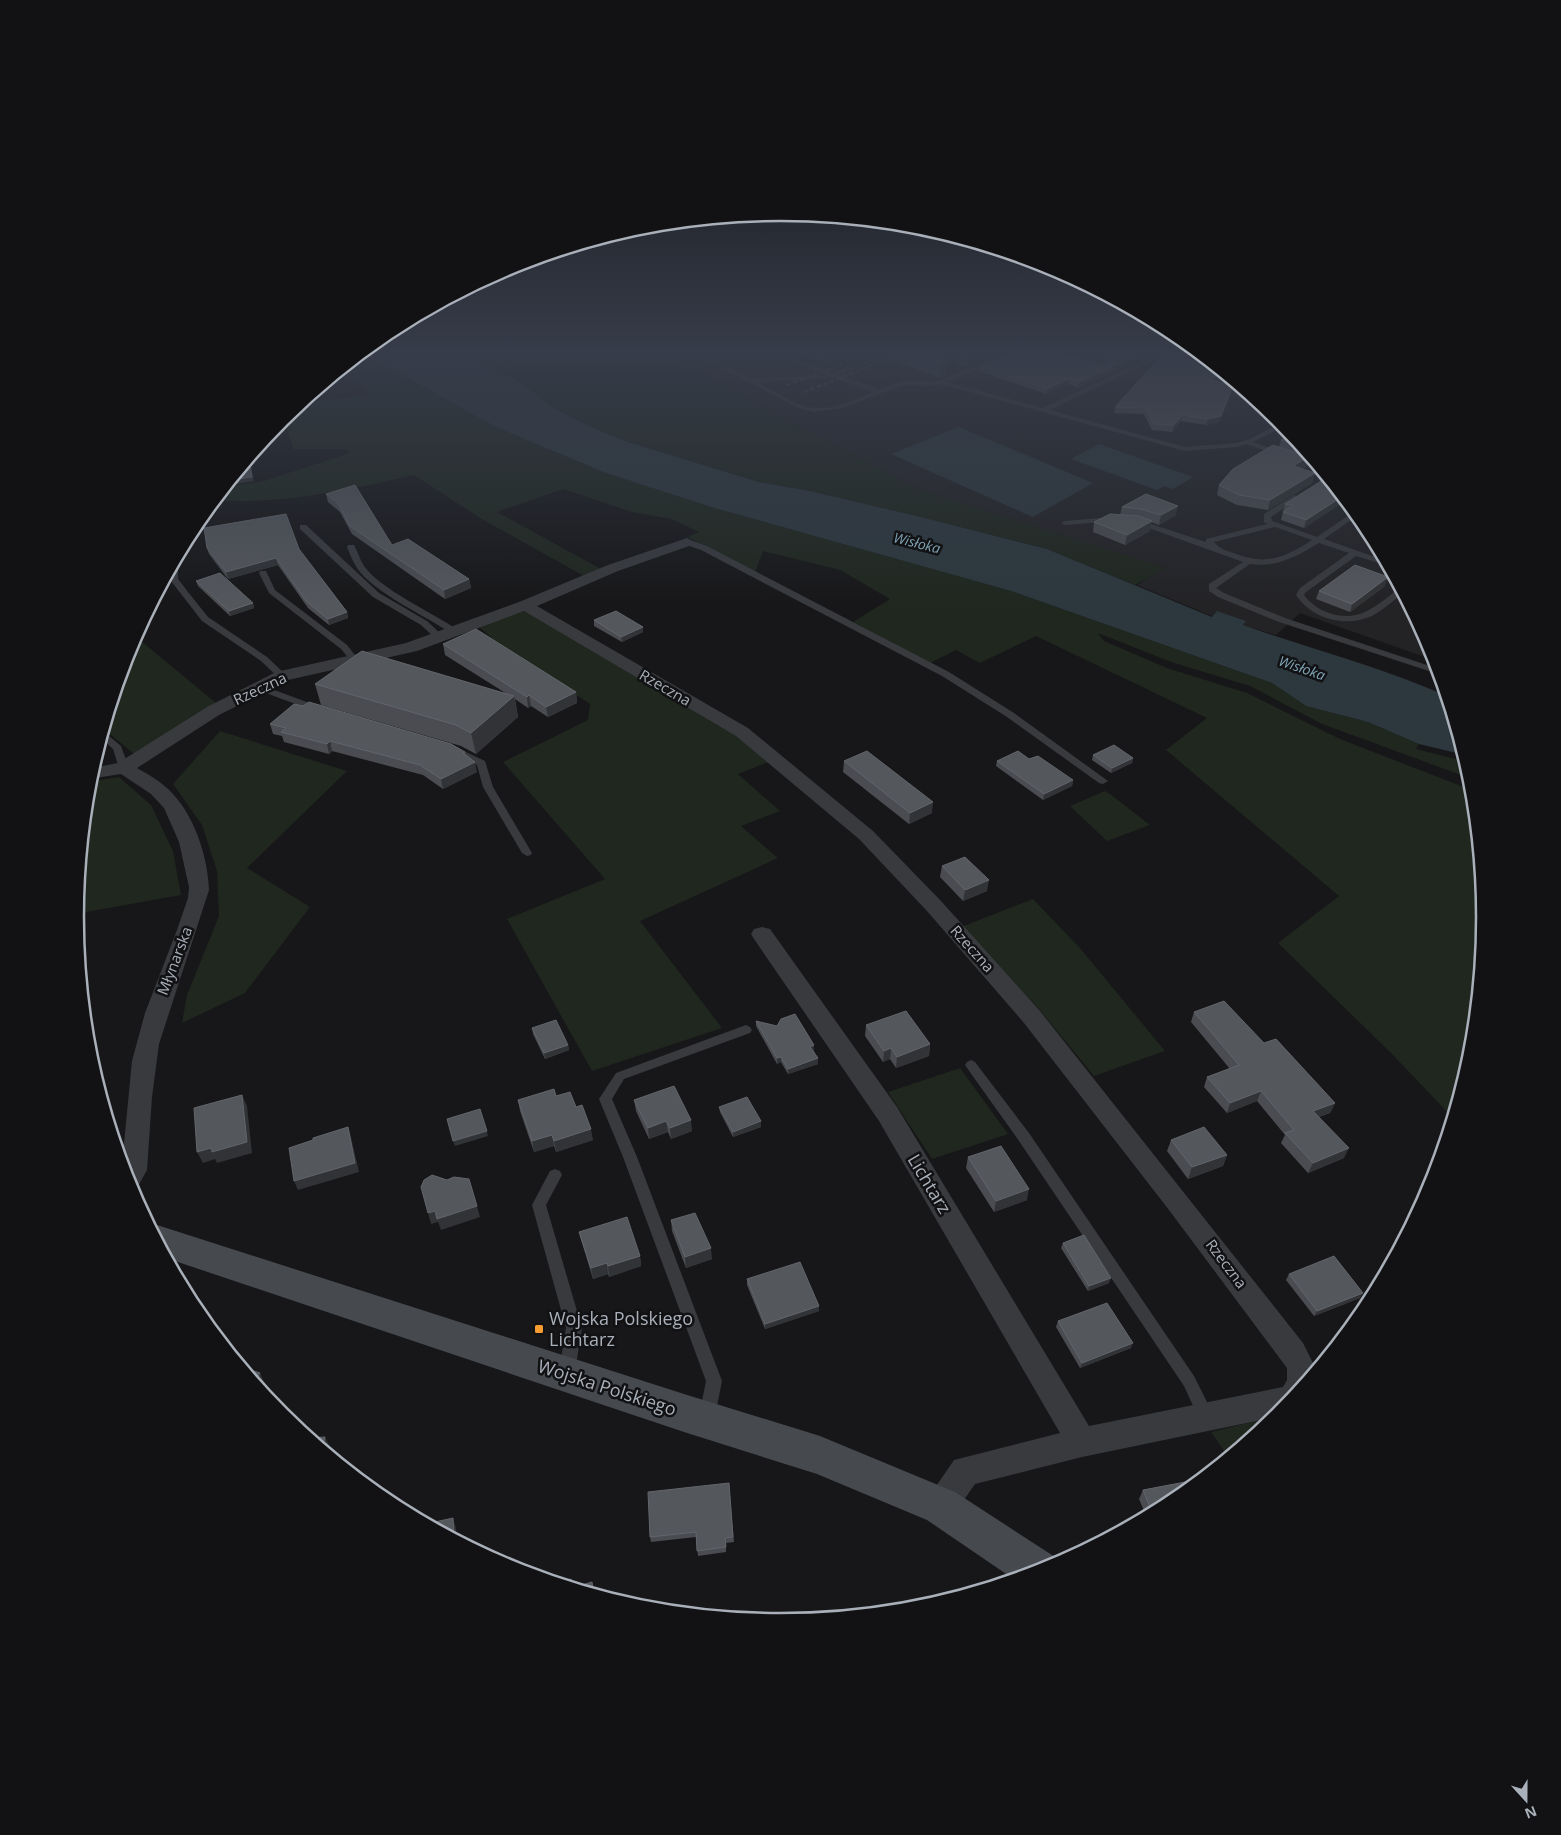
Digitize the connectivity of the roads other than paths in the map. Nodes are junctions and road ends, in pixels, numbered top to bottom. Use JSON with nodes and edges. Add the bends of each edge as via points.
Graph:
{"nodes":[{"id":1,"x":1133,"y":435,"type":"edge"},
{"id":2,"x":1261,"y":435,"type":"edge"},
{"id":3,"x":1246,"y":442,"type":"junction"},
{"id":4,"x":1309,"y":464,"type":"edge"},
{"id":5,"x":1305,"y":492,"type":"edge"},
{"id":6,"x":1350,"y":516,"type":"edge"},
{"id":7,"x":1065,"y":523,"type":"dead end"},
{"id":8,"x":1274,"y":525,"type":"junction"},
{"id":9,"x":303,"y":527,"type":"dead end"},
{"id":10,"x":1316,"y":540,"type":"junction"},
{"id":11,"x":687,"y":542,"type":"joint"},
{"id":12,"x":351,"y":546,"type":"dead end"},
{"id":13,"x":1215,"y":548,"type":"junction"},
{"id":14,"x":1354,"y":552,"type":"junction"},
{"id":15,"x":1249,"y":561,"type":"junction"},
{"id":16,"x":1379,"y":561,"type":"edge"},
{"id":17,"x":263,"y":573,"type":"dead end"},
{"id":18,"x":174,"y":575,"type":"edge"},
{"id":19,"x":1397,"y":594,"type":"edge"},
{"id":20,"x":524,"y":605,"type":"junction"},
{"id":21,"x":447,"y":635,"type":"junction"},
{"id":22,"x":354,"y":659,"type":"junction"},
{"id":23,"x":1431,"y":669,"type":"edge"},
{"id":24,"x":282,"y":676,"type":"junction"},
{"id":25,"x":258,"y":687,"type":"junction"},
{"id":26,"x":334,"y":714,"type":"edge"},
{"id":27,"x":107,"y":738,"type":"edge"},
{"id":28,"x":438,"y":744,"type":"edge"},
{"id":29,"x":124,"y":768,"type":"junction"},
{"id":30,"x":99,"y":772,"type":"edge"},
{"id":31,"x":1102,"y":781,"type":"dead end"},
{"id":32,"x":527,"y":854,"type":"dead end"},
{"id":33,"x":762,"y":934,"type":"dead end"},
{"id":34,"x":746,"y":1030,"type":"dead end"},
{"id":35,"x":971,"y":1065,"type":"dead end"},
{"id":36,"x":133,"y":1172,"type":"edge"},
{"id":37,"x":555,"y":1175,"type":"dead end"},
{"id":38,"x":165,"y":1243,"type":"edge"},
{"id":39,"x":566,"y":1375,"type":"junction"},
{"id":40,"x":1304,"y":1377,"type":"edge"},
{"id":41,"x":1281,"y":1401,"type":"edge"},
{"id":42,"x":1207,"y":1416,"type":"junction"},
{"id":43,"x":706,"y":1420,"type":"junction"},
{"id":44,"x":1082,"y":1442,"type":"junction"},
{"id":45,"x":941,"y":1506,"type":"junction"},
{"id":46,"x":1032,"y":1567,"type":"edge"}],
"edges":[{"from":1,"to":3,"type":"lane","via":[[1185,449],[1209,449]]},
{"from":2,"to":3,"type":"lane"},
{"from":3,"to":4,"type":"lane"},
{"from":5,"to":8,"type":"lane","via":[[1267,516],[1268,522]]},
{"from":6,"to":10,"type":"lane"},
{"from":7,"to":13,"type":"lane","via":[[1124,520],[1148,524]]},
{"from":8,"to":10,"type":"lane"},
{"from":8,"to":13,"type":"lane","via":[[1213,538],[1209,541]]},
{"from":9,"to":21,"type":"lane","via":[[376,595]]},
{"from":10,"to":14,"type":"lane"},
{"from":10,"to":15,"type":"lane","via":[[1283,559],[1262,563]]},
{"from":11,"to":20,"type":"street","name":"Rzeczna"},
{"from":11,"to":31,"type":"lane","name":"Rzeczna","via":[[855,626],[977,693]]},
{"from":12,"to":21,"type":"lane","via":[[361,568],[383,586],[433,616]]},
{"from":13,"to":15,"type":"lane"},
{"from":14,"to":16,"type":"lane"},
{"from":14,"to":19,"type":"lane","via":[[1303,590],[1300,595],[1307,605],[1336,617],[1357,617],[1374,611]]},
{"from":15,"to":23,"type":"lane","via":[[1212,589],[1289,622]]},
{"from":17,"to":22,"type":"lane","via":[[272,591],[344,647]]},
{"from":18,"to":24,"type":"lane","via":[[206,619],[264,659]]},
{"from":20,"to":21,"type":"street","name":"Rzeczna"},
{"from":20,"to":40,"type":"street","name":"Rzeczna","via":[[742,732],[873,842],[1032,1017],[1167,1186],[1293,1352]]},
{"from":21,"to":22,"type":"street","name":"Rzeczna","via":[[411,647]]},
{"from":22,"to":24,"type":"street","name":"Rzeczna"},
{"from":24,"to":25,"type":"street","name":"Rzeczna"},
{"from":25,"to":26,"type":"lane"},
{"from":25,"to":29,"type":"street","name":"Rzeczna","via":[[161,742]]},
{"from":27,"to":29,"type":"lane","via":[[118,748]]},
{"from":28,"to":32,"type":"lane","via":[[482,763],[488,787]]},
{"from":29,"to":30,"type":"street"},
{"from":29,"to":36,"type":"street","name":"Młynarska","via":[[158,789],[170,801],[183,827],[200,888],[186,940],[160,998],[151,1029]]},
{"from":33,"to":44,"type":"street","name":"Lichtarz","via":[[888,1114]]},
{"from":34,"to":43,"type":"lane","via":[[620,1076],[604,1099],[630,1157],[714,1381]]},
{"from":35,"to":42,"type":"lane","via":[[1024,1137],[1189,1382]]},
{"from":37,"to":39,"type":"lane","via":[[539,1205],[574,1328]]},
{"from":38,"to":39,"type":"street","name":"Wojska Polskiego"},
{"from":39,"to":43,"type":"street","name":"Wojska Polskiego"},
{"from":41,"to":42,"type":"street"},
{"from":42,"to":44,"type":"street"},
{"from":43,"to":45,"type":"street","name":"Wojska Polskiego","via":[[820,1455]]},
{"from":44,"to":45,"type":"street","via":[[965,1472]]},
{"from":45,"to":46,"type":"street","name":"Wojska Polskiego"}]}
